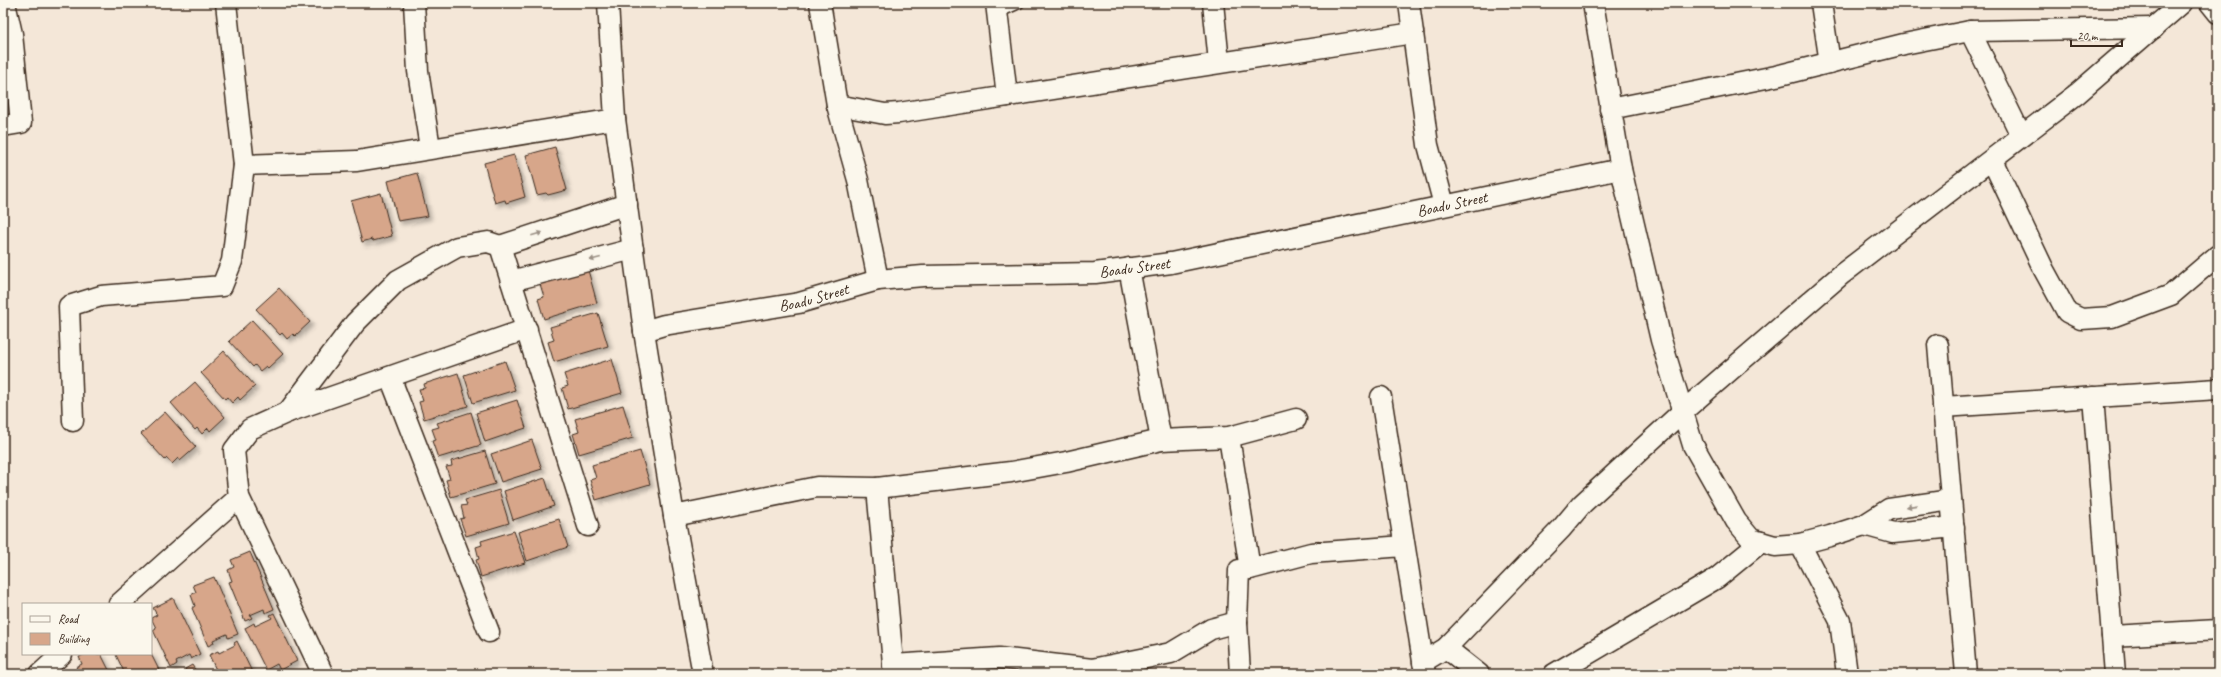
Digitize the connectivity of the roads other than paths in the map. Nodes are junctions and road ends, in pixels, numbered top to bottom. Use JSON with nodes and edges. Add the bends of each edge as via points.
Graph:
{"nodes":[{"id":1,"x":5,"y":3,"type":"edge"},
{"id":2,"x":226,"y":3,"type":"edge"},
{"id":3,"x":414,"y":3,"type":"edge"},
{"id":4,"x":608,"y":3,"type":"edge"},
{"id":5,"x":820,"y":3,"type":"edge"},
{"id":6,"x":1020,"y":3,"type":"edge"},
{"id":7,"x":1213,"y":3,"type":"edge"},
{"id":8,"x":1409,"y":3,"type":"edge"},
{"id":9,"x":1593,"y":3,"type":"edge"},
{"id":10,"x":1821,"y":3,"type":"edge"},
{"id":11,"x":2182,"y":3,"type":"edge"},
{"id":12,"x":2210,"y":3,"type":"edge"},
{"id":13,"x":997,"y":8,"type":"edge"},
{"id":14,"x":2218,"y":13,"type":"edge"},
{"id":15,"x":2154,"y":28,"type":"junction"},
{"id":16,"x":1970,"y":32,"type":"junction"},
{"id":17,"x":1413,"y":33,"type":"junction"},
{"id":18,"x":1219,"y":62,"type":"junction"},
{"id":19,"x":1830,"y":63,"type":"junction"},
{"id":20,"x":1007,"y":96,"type":"junction"},
{"id":21,"x":837,"y":105,"type":"junction"},
{"id":22,"x":1610,"y":109,"type":"junction"},
{"id":23,"x":616,"y":119,"type":"junction"},
{"id":24,"x":3,"y":126,"type":"edge"},
{"id":25,"x":2021,"y":135,"type":"junction"},
{"id":26,"x":430,"y":148,"type":"junction"},
{"id":27,"x":1992,"y":160,"type":"junction"},
{"id":28,"x":244,"y":165,"type":"junction"},
{"id":29,"x":1621,"y":169,"type":"junction"},
{"id":30,"x":627,"y":204,"type":"junction"},
{"id":31,"x":1444,"y":205,"type":"junction"},
{"id":32,"x":500,"y":246,"type":"junction"},
{"id":33,"x":633,"y":249,"type":"junction"},
{"id":34,"x":2218,"y":256,"type":"edge"},
{"id":35,"x":1129,"y":268,"type":"junction"},
{"id":36,"x":878,"y":280,"type":"junction"},
{"id":37,"x":512,"y":281,"type":"junction"},
{"id":38,"x":527,"y":329,"type":"junction"},
{"id":39,"x":644,"y":331,"type":"junction"},
{"id":40,"x":1938,"y":345,"type":"dead end"},
{"id":41,"x":390,"y":377,"type":"junction"},
{"id":42,"x":2218,"y":389,"type":"edge"},
{"id":43,"x":1381,"y":397,"type":"dead end"},
{"id":44,"x":2093,"y":397,"type":"junction"},
{"id":45,"x":1943,"y":407,"type":"junction"},
{"id":46,"x":288,"y":412,"type":"junction"},
{"id":47,"x":1682,"y":412,"type":"junction"},
{"id":48,"x":1296,"y":419,"type":"dead end"},
{"id":49,"x":73,"y":421,"type":"dead end"},
{"id":50,"x":1229,"y":437,"type":"junction"},
{"id":51,"x":1162,"y":440,"type":"junction"},
{"id":52,"x":877,"y":488,"type":"junction"},
{"id":53,"x":239,"y":497,"type":"junction"},
{"id":54,"x":1951,"y":500,"type":"junction"},
{"id":55,"x":674,"y":516,"type":"junction"},
{"id":56,"x":1864,"y":525,"type":"junction"},
{"id":57,"x":588,"y":526,"type":"dead end"},
{"id":58,"x":1954,"y":527,"type":"junction"},
{"id":59,"x":1761,"y":542,"type":"junction"},
{"id":60,"x":1800,"y":544,"type":"junction"},
{"id":61,"x":1404,"y":546,"type":"junction"},
{"id":62,"x":1250,"y":569,"type":"junction"},
{"id":63,"x":120,"y":603,"type":"edge"},
{"id":64,"x":1237,"y":622,"type":"junction"},
{"id":65,"x":2218,"y":630,"type":"edge"},
{"id":66,"x":489,"y":632,"type":"dead end"},
{"id":67,"x":2112,"y":636,"type":"junction"},
{"id":68,"x":1446,"y":648,"type":"junction"},
{"id":69,"x":61,"y":655,"type":"edge"},
{"id":70,"x":1424,"y":668,"type":"edge"},
{"id":71,"x":894,"y":670,"type":"edge"},
{"id":72,"x":40,"y":674,"type":"edge"},
{"id":73,"x":323,"y":674,"type":"edge"},
{"id":74,"x":703,"y":674,"type":"edge"},
{"id":75,"x":1240,"y":674,"type":"edge"},
{"id":76,"x":1479,"y":674,"type":"edge"},
{"id":77,"x":1554,"y":674,"type":"edge"},
{"id":78,"x":1847,"y":674,"type":"edge"},
{"id":79,"x":1966,"y":674,"type":"edge"},
{"id":80,"x":2115,"y":674,"type":"edge"}],
"edges":[{"from":1,"to":24,"type":"street","via":[[12,34],[21,124]]},
{"from":2,"to":28,"type":"street"},
{"from":3,"to":26,"type":"street","via":[[418,71]]},
{"from":4,"to":23,"type":"street"},
{"from":5,"to":21,"type":"street"},
{"from":6,"to":13,"type":"lane"},
{"from":7,"to":18,"type":"street"},
{"from":8,"to":17,"type":"street"},
{"from":9,"to":22,"type":"street"},
{"from":10,"to":19,"type":"street"},
{"from":11,"to":15,"type":"street"},
{"from":12,"to":14,"type":"street"},
{"from":13,"to":20,"type":"street"},
{"from":15,"to":16,"type":"street"},
{"from":15,"to":25,"type":"street","via":[[2078,93]]},
{"from":16,"to":19,"type":"street","via":[[1904,44]]},
{"from":16,"to":25,"type":"street"},
{"from":17,"to":18,"type":"street"},
{"from":17,"to":31,"type":"street","via":[[1428,146]]},
{"from":18,"to":20,"type":"street"},
{"from":19,"to":22,"type":"street"},
{"from":20,"to":21,"type":"street","via":[[885,114]]},
{"from":21,"to":36,"type":"street","via":[[858,180]]},
{"from":22,"to":29,"type":"street"},
{"from":23,"to":26,"type":"street"},
{"from":23,"to":30,"type":"street"},
{"from":25,"to":27,"type":"street"},
{"from":26,"to":28,"type":"street","via":[[356,161]]},
{"from":27,"to":34,"type":"street","via":[[2044,270],[2067,312],[2081,319],[2112,317],[2171,295]]},
{"from":27,"to":47,"type":"street","via":[[1842,274]]},
{"from":28,"to":49,"type":"street","via":[[232,261],[222,286],[101,296],[69,306]]},
{"from":29,"to":31,"type":"street","name":"Boadu Street"},
{"from":29,"to":47,"type":"street"},
{"from":32,"to":30,"type":"street","one_way":true},
{"from":30,"to":33,"type":"street"},
{"from":31,"to":35,"type":"street","name":"Boadu Street","via":[[1346,228],[1186,260]]},
{"from":32,"to":37,"type":"street"},
{"from":32,"to":46,"type":"street","via":[[488,242],[457,247],[398,280],[355,323]]},
{"from":33,"to":37,"type":"street","one_way":true},
{"from":33,"to":39,"type":"street"},
{"from":35,"to":36,"type":"street","name":"Boadu Street","via":[[1095,273],[923,276]]},
{"from":35,"to":51,"type":"street"},
{"from":36,"to":39,"type":"street","name":"Boadu Street","via":[[799,303],[664,325]]},
{"from":37,"to":38,"type":"street"},
{"from":38,"to":41,"type":"street"},
{"from":38,"to":57,"type":"street"},
{"from":39,"to":55,"type":"street"},
{"from":40,"to":45,"type":"street"},
{"from":41,"to":46,"type":"street"},
{"from":41,"to":66,"type":"street"},
{"from":42,"to":44,"type":"street"},
{"from":43,"to":61,"type":"street"},
{"from":44,"to":45,"type":"street"},
{"from":44,"to":67,"type":"street"},
{"from":45,"to":54,"type":"street"},
{"from":46,"to":53,"type":"street","via":[[250,429],[234,450]]},
{"from":47,"to":59,"type":"street","via":[[1693,445],[1736,521],[1751,539]]},
{"from":47,"to":68,"type":"street","via":[[1582,504]]},
{"from":48,"to":50,"type":"street"},
{"from":50,"to":51,"type":"street"},
{"from":50,"to":62,"type":"street"},
{"from":51,"to":52,"type":"street","via":[[1011,472]]},
{"from":52,"to":55,"type":"street","via":[[817,487]]},
{"from":52,"to":71,"type":"street"},
{"from":53,"to":63,"type":"street"},
{"from":53,"to":73,"type":"street"},
{"from":54,"to":56,"type":"street","one_way":true,"via":[[1889,509]]},
{"from":54,"to":58,"type":"street"},
{"from":55,"to":74,"type":"street"},
{"from":56,"to":58,"type":"street","via":[[1893,533]]},
{"from":56,"to":60,"type":"street"},
{"from":58,"to":79,"type":"street"},
{"from":59,"to":60,"type":"street","via":[[1775,546]]},
{"from":59,"to":77,"type":"street","via":[[1717,578]]},
{"from":60,"to":78,"type":"street","via":[[1840,621]]},
{"from":61,"to":62,"type":"street","via":[[1311,553]]},
{"from":61,"to":70,"type":"street"},
{"from":62,"to":64,"type":"street","via":[[1239,570]]},
{"from":64,"to":71,"type":"street","via":[[1211,629],[1171,653],[1092,669],[999,658]]},
{"from":64,"to":75,"type":"street"},
{"from":65,"to":67,"type":"street"},
{"from":67,"to":80,"type":"street"},
{"from":68,"to":70,"type":"street"},
{"from":68,"to":76,"type":"street"},
{"from":69,"to":72,"type":"street"}]}
